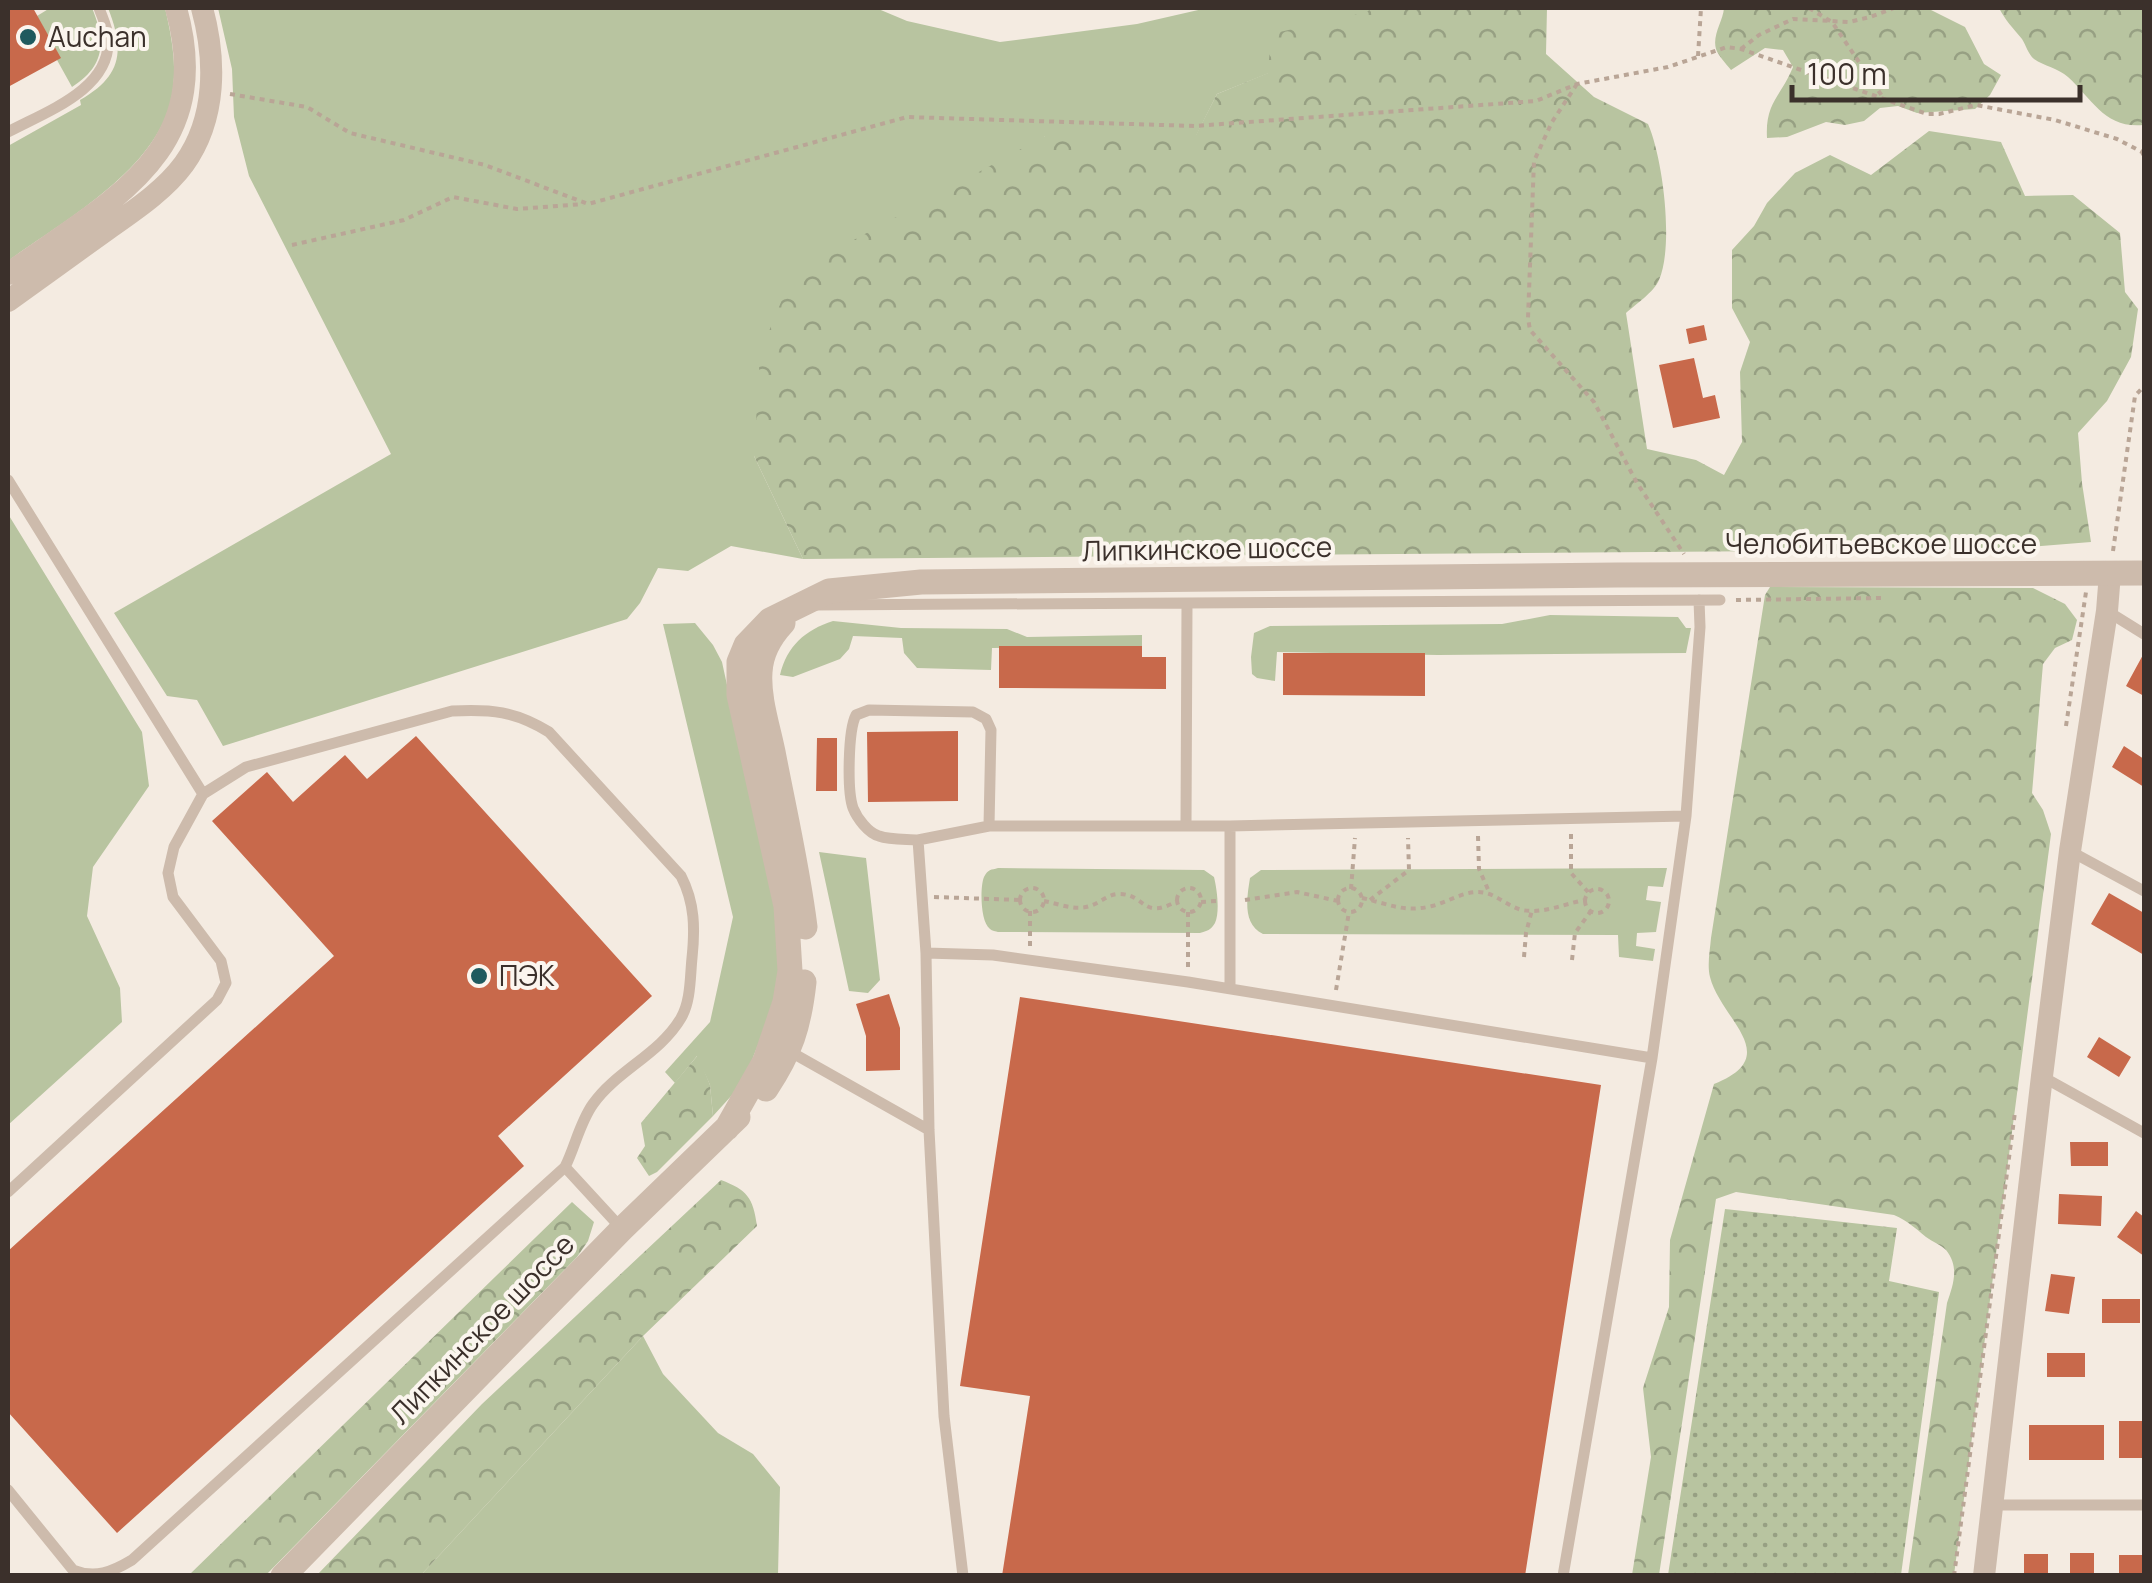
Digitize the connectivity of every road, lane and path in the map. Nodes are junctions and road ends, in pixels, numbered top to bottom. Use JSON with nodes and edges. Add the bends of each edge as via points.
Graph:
{"nodes":[{"id":1,"x":98,"y":8,"type":"edge"},
{"id":2,"x":176,"y":8,"type":"edge"},
{"id":3,"x":202,"y":8,"type":"edge"},
{"id":4,"x":1701,"y":8,"type":"edge"},
{"id":5,"x":1809,"y":8,"type":"edge"},
{"id":6,"x":1894,"y":8,"type":"edge"},
{"id":7,"x":1832,"y":22,"type":"junction"},
{"id":8,"x":1742,"y":50,"type":"junction"},
{"id":9,"x":1698,"y":56,"type":"junction"},
{"id":10,"x":1577,"y":84,"type":"junction"},
{"id":11,"x":210,"y":91,"type":"junction"},
{"id":12,"x":1885,"y":102,"type":"junction"},
{"id":13,"x":8,"y":132,"type":"edge"},
{"id":14,"x":2144,"y":156,"type":"edge"},
{"id":15,"x":588,"y":204,"type":"junction"},
{"id":16,"x":292,"y":245,"type":"dead end"},
{"id":17,"x":8,"y":274,"type":"edge"},
{"id":18,"x":8,"y":301,"type":"edge"},
{"id":19,"x":2144,"y":386,"type":"edge"},
{"id":20,"x":8,"y":480,"type":"edge"},
{"id":21,"x":2111,"y":566,"type":"junction"},
{"id":22,"x":2144,"y":573,"type":"edge"},
{"id":23,"x":1617,"y":574,"type":"joint"},
{"id":24,"x":1698,"y":587,"type":"junction"},
{"id":25,"x":1720,"y":600,"type":"dead end"},
{"id":26,"x":1187,"y":604,"type":"junction"},
{"id":27,"x":800,"y":605,"type":"junction"},
{"id":28,"x":2107,"y":611,"type":"junction"},
{"id":29,"x":757,"y":632,"type":"junction"},
{"id":30,"x":2144,"y":634,"type":"edge"},
{"id":31,"x":764,"y":703,"type":"junction"},
{"id":32,"x":202,"y":794,"type":"junction"},
{"id":33,"x":1686,"y":816,"type":"junction"},
{"id":34,"x":1571,"y":819,"type":"junction"},
{"id":35,"x":1478,"y":821,"type":"junction"},
{"id":36,"x":1408,"y":822,"type":"junction"},
{"id":37,"x":1356,"y":824,"type":"junction"},
{"id":38,"x":989,"y":826,"type":"junction"},
{"id":39,"x":1186,"y":826,"type":"junction"},
{"id":40,"x":1230,"y":826,"type":"junction"},
{"id":41,"x":918,"y":840,"type":"junction"},
{"id":42,"x":2070,"y":850,"type":"junction"},
{"id":43,"x":1352,"y":888,"type":"junction"},
{"id":44,"x":2144,"y":890,"type":"edge"},
{"id":45,"x":1588,"y":892,"type":"junction"},
{"id":46,"x":1490,"y":894,"type":"junction"},
{"id":47,"x":922,"y":896,"type":"junction"},
{"id":48,"x":1362,"y":898,"type":"junction"},
{"id":49,"x":1020,"y":900,"type":"junction"},
{"id":50,"x":1370,"y":900,"type":"junction"},
{"id":51,"x":1584,"y":900,"type":"junction"},
{"id":52,"x":1044,"y":901,"type":"junction"},
{"id":53,"x":1178,"y":901,"type":"junction"},
{"id":54,"x":1230,"y":901,"type":"junction"},
{"id":55,"x":1338,"y":901,"type":"junction"},
{"id":56,"x":1202,"y":902,"type":"junction"},
{"id":57,"x":1532,"y":910,"type":"junction"},
{"id":58,"x":1030,"y":912,"type":"junction"},
{"id":59,"x":1188,"y":912,"type":"junction"},
{"id":60,"x":1348,"y":912,"type":"junction"},
{"id":61,"x":1591,"y":912,"type":"junction"},
{"id":62,"x":926,"y":953,"type":"junction"},
{"id":63,"x":1524,"y":957,"type":"dead end"},
{"id":64,"x":1031,"y":960,"type":"junction"},
{"id":65,"x":1572,"y":960,"type":"dead end"},
{"id":66,"x":1188,"y":982,"type":"junction"},
{"id":67,"x":1230,"y":988,"type":"junction"},
{"id":68,"x":1334,"y":1005,"type":"junction"},
{"id":69,"x":780,"y":1047,"type":"junction"},
{"id":70,"x":1652,"y":1058,"type":"junction"},
{"id":71,"x":2042,"y":1076,"type":"junction"},
{"id":72,"x":929,"y":1130,"type":"junction"},
{"id":73,"x":2144,"y":1133,"type":"edge"},
{"id":74,"x":564,"y":1167,"type":"junction"},
{"id":75,"x":8,"y":1192,"type":"edge"},
{"id":76,"x":622,"y":1229,"type":"junction"},
{"id":77,"x":8,"y":1490,"type":"edge"},
{"id":78,"x":1993,"y":1505,"type":"junction"},
{"id":79,"x":2144,"y":1506,"type":"edge"},
{"id":80,"x":283,"y":1576,"type":"edge"},
{"id":81,"x":963,"y":1576,"type":"edge"},
{"id":82,"x":1562,"y":1576,"type":"edge"},
{"id":83,"x":1984,"y":1576,"type":"edge"}],
"edges":[{"from":1,"to":13,"type":"lane","via":[[108,48],[97,78]]},
{"from":2,"to":17,"type":"street","via":[[185,92],[162,147],[122,191]]},
{"from":3,"to":11,"type":"street"},
{"from":4,"to":9,"type":"path"},
{"from":5,"to":7,"type":"path"},
{"from":6,"to":7,"type":"path"},
{"from":7,"to":8,"type":"path","via":[[1793,19]]},
{"from":7,"to":12,"type":"path"},
{"from":8,"to":9,"type":"path"},
{"from":8,"to":12,"type":"path"},
{"from":9,"to":10,"type":"path"},
{"from":10,"to":15,"type":"path","via":[[1536,101],[1194,126],[908,117]]},
{"from":10,"to":24,"type":"path","via":[[1534,161],[1530,330],[1594,402]]},
{"from":11,"to":15,"type":"path","via":[[307,107],[350,133],[485,166]]},
{"from":11,"to":18,"type":"street","via":[[195,146],[168,182]]},
{"from":12,"to":14,"type":"path","via":[[1928,114],[1976,105],[2055,120],[2118,139]]},
{"from":15,"to":16,"type":"path","via":[[516,210],[453,197],[404,220]]},
{"from":19,"to":21,"type":"path","via":[[2135,396]]},
{"from":20,"to":32,"type":"lane"},
{"from":21,"to":22,"type":"street","name":"Челобитьевское шоссе"},
{"from":21,"to":24,"type":"street","name":"Челобитьевское шоссе"},
{"from":21,"to":28,"type":"street"},
{"from":23,"to":24,"type":"street","name":"Челобитьевское шоссе"},
{"from":23,"to":27,"type":"street","name":"Липкинское шоссе","via":[[921,582],[829,591]]},
{"from":24,"to":25,"type":"lane"},
{"from":24,"to":26,"type":"lane"},
{"from":24,"to":33,"type":"lane"},
{"from":26,"to":27,"type":"lane"},
{"from":26,"to":39,"type":"lane"},
{"from":27,"to":29,"type":"street","name":"Липкинское шоссе"},
{"from":27,"to":31,"type":"street","name":"Липкинское шоссе","via":[[764,650]]},
{"from":28,"to":30,"type":"lane"},
{"from":28,"to":42,"type":"street"},
{"from":29,"to":31,"type":"street","via":[[754,675]]},
{"from":29,"to":69,"type":"street","name":"Липкинское шоссе","via":[[739,662],[739,695],[786,906],[790,971]]},
{"from":31,"to":69,"type":"street","name":"Липкинское шоссе","via":[[806,932],[802,1000]]},
{"from":32,"to":74,"type":"lane","via":[[246,767],[452,711],[504,712],[549,732],[680,876],[694,925],[682,1017],[594,1101]]},
{"from":32,"to":75,"type":"lane","via":[[168,873],[173,898],[221,960],[226,983],[217,1000]]},
{"from":33,"to":34,"type":"lane"},
{"from":33,"to":70,"type":"lane"},
{"from":34,"to":35,"type":"lane"},
{"from":34,"to":45,"type":"path","via":[[1571,873]]},
{"from":35,"to":36,"type":"lane"},
{"from":35,"to":46,"type":"path","via":[[1479,869]]},
{"from":36,"to":37,"type":"lane"},
{"from":36,"to":50,"type":"path","via":[[1408,870]]},
{"from":37,"to":40,"type":"lane"},
{"from":37,"to":43,"type":"path"},
{"from":38,"to":39,"type":"lane"},
{"from":38,"to":41,"type":"lane"},
{"from":38,"to":41,"type":"lane","via":[[986,719],[973,712],[856,715],[850,726],[854,810],[877,836]]},
{"from":39,"to":40,"type":"lane"},
{"from":40,"to":54,"type":"lane"},
{"from":41,"to":47,"type":"lane"},
{"from":42,"to":44,"type":"lane"},
{"from":42,"to":71,"type":"street"},
{"from":43,"to":48,"type":"path"},
{"from":43,"to":55,"type":"path"},
{"from":45,"to":51,"type":"path"},
{"from":45,"to":61,"type":"path","via":[[1602,890],[1608,898],[1602,912]]},
{"from":46,"to":50,"type":"path","via":[[1416,909]]},
{"from":46,"to":57,"type":"path"},
{"from":47,"to":49,"type":"path"},
{"from":47,"to":62,"type":"lane"},
{"from":48,"to":50,"type":"path"},
{"from":48,"to":60,"type":"path"},
{"from":49,"to":52,"type":"path","via":[[1032,888]]},
{"from":49,"to":58,"type":"path"},
{"from":51,"to":57,"type":"path"},
{"from":51,"to":61,"type":"path"},
{"from":52,"to":53,"type":"path","via":[[1085,907],[1126,894],[1160,909]]},
{"from":52,"to":58,"type":"path"},
{"from":53,"to":56,"type":"path","via":[[1190,888]]},
{"from":53,"to":59,"type":"path"},
{"from":54,"to":55,"type":"path","via":[[1298,892]]},
{"from":54,"to":56,"type":"path"},
{"from":54,"to":67,"type":"lane"},
{"from":55,"to":60,"type":"path"},
{"from":56,"to":59,"type":"path"},
{"from":57,"to":63,"type":"path"},
{"from":58,"to":64,"type":"path"},
{"from":59,"to":66,"type":"path"},
{"from":60,"to":68,"type":"path"},
{"from":61,"to":65,"type":"path","via":[[1575,934]]},
{"from":62,"to":64,"type":"lane"},
{"from":62,"to":72,"type":"lane"},
{"from":64,"to":66,"type":"lane"},
{"from":66,"to":67,"type":"lane"},
{"from":67,"to":68,"type":"lane"},
{"from":68,"to":70,"type":"lane"},
{"from":69,"to":72,"type":"lane"},
{"from":69,"to":76,"type":"street","name":"Липкинское шоссе","via":[[727,1128]]},
{"from":70,"to":82,"type":"lane"},
{"from":71,"to":73,"type":"lane"},
{"from":71,"to":78,"type":"street"},
{"from":72,"to":81,"type":"lane","via":[[944,1416]]},
{"from":74,"to":76,"type":"lane"},
{"from":74,"to":77,"type":"lane","via":[[116,1570],[73,1570]]},
{"from":76,"to":80,"type":"street","name":"Липкинское шоссе"},
{"from":78,"to":79,"type":"lane"},
{"from":78,"to":83,"type":"street"}]}
